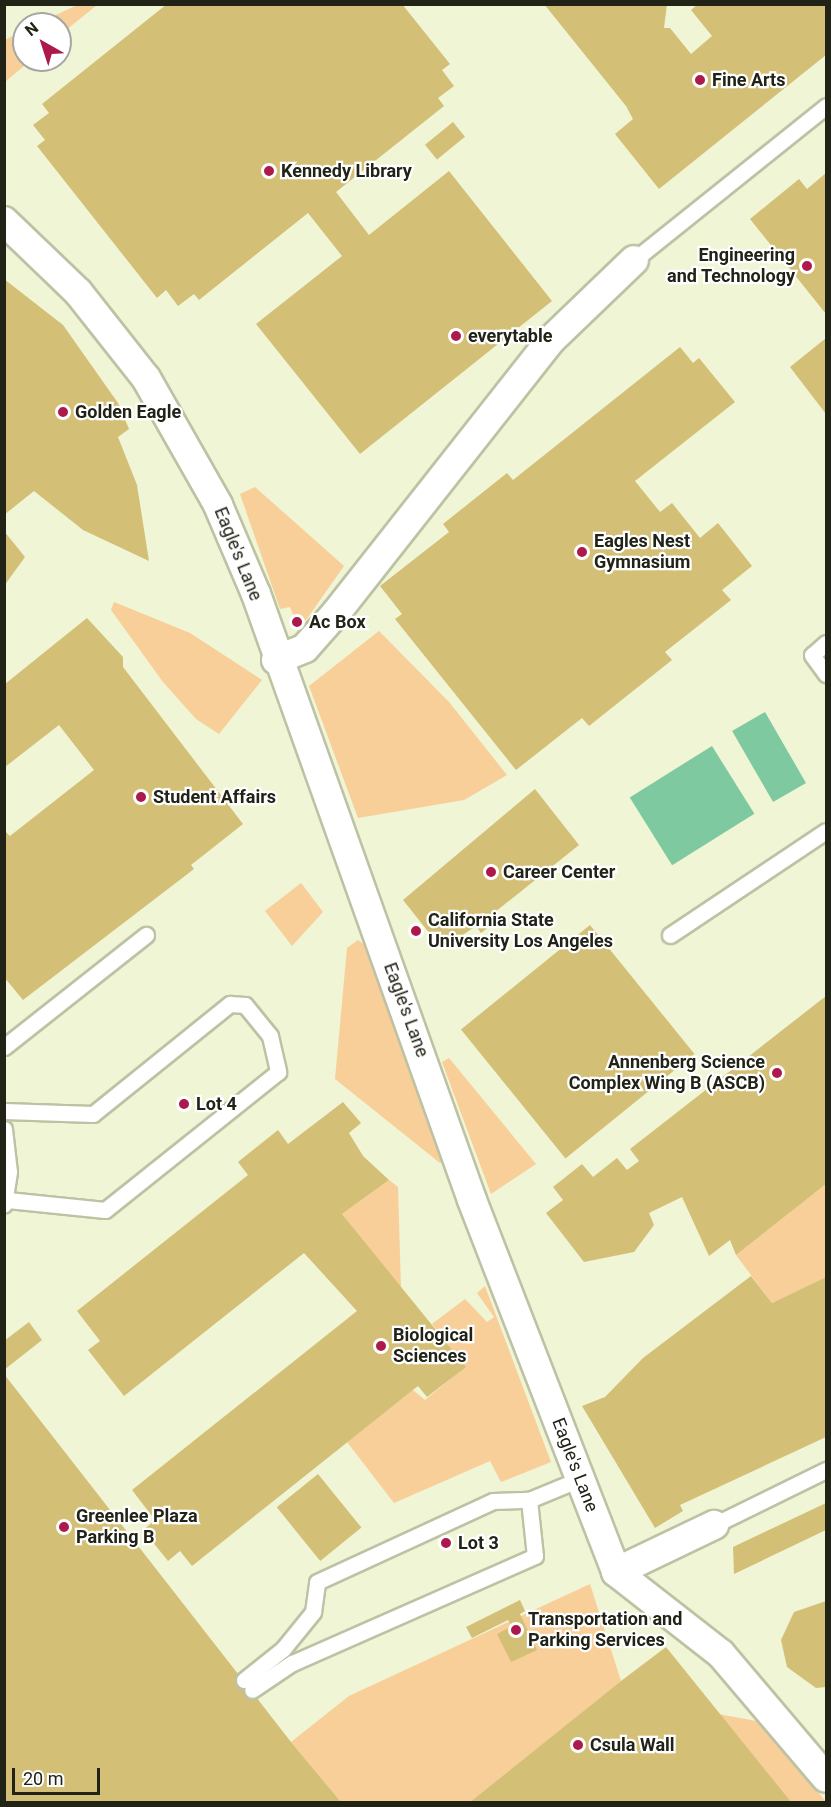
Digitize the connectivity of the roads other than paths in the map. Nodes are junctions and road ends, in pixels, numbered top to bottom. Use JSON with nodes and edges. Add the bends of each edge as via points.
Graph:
{"nodes":[{"id":1,"x":826,"y":106,"type":"edge"},
{"id":2,"x":4,"y":221,"type":"edge"},
{"id":3,"x":634,"y":260,"type":"joint"},
{"id":4,"x":826,"y":643,"type":"edge"},
{"id":5,"x":276,"y":660,"type":"junction"},
{"id":6,"x":826,"y":674,"type":"edge"},
{"id":7,"x":826,"y":831,"type":"edge"},
{"id":8,"x":146,"y":935,"type":"dead end"},
{"id":9,"x":670,"y":935,"type":"dead end"},
{"id":10,"x":4,"y":1047,"type":"edge"},
{"id":11,"x":4,"y":1111,"type":"edge"},
{"id":12,"x":4,"y":1129,"type":"edge"},
{"id":13,"x":6,"y":1203,"type":"edge"},
{"id":14,"x":826,"y":1470,"type":"edge"},
{"id":15,"x":580,"y":1479,"type":"junction"},
{"id":16,"x":529,"y":1500,"type":"junction"},
{"id":17,"x":714,"y":1525,"type":"joint"},
{"id":18,"x":616,"y":1572,"type":"junction"},
{"id":19,"x":826,"y":1778,"type":"edge"}],
"edges":[{"from":1,"to":3,"type":"lane"},
{"from":2,"to":5,"type":"street","name":"Eagle's Lane","via":[[78,292],[147,378],[218,505],[256,594]]},
{"from":3,"to":5,"type":"street","via":[[551,340],[336,614],[305,648]]},
{"from":4,"to":6,"type":"lane","via":[[812,655]]},
{"from":5,"to":15,"type":"street","name":"Eagle's Lane","via":[[472,1200]]},
{"from":7,"to":9,"type":"lane"},
{"from":8,"to":10,"type":"lane"},
{"from":11,"to":13,"type":"lane","via":[[48,1117],[93,1114],[230,1004],[245,1005],[270,1036],[278,1072],[105,1210]]},
{"from":12,"to":13,"type":"lane"},
{"from":14,"to":17,"type":"lane"},
{"from":15,"to":16,"type":"lane"},
{"from":15,"to":18,"type":"street","name":"Eagle's Lane"},
{"from":16,"to":16,"type":"lane","via":[[535,1556],[248,1685],[313,1612],[317,1582],[493,1501]]},
{"from":17,"to":18,"type":"street"},
{"from":18,"to":19,"type":"street","via":[[722,1654]]}]}
